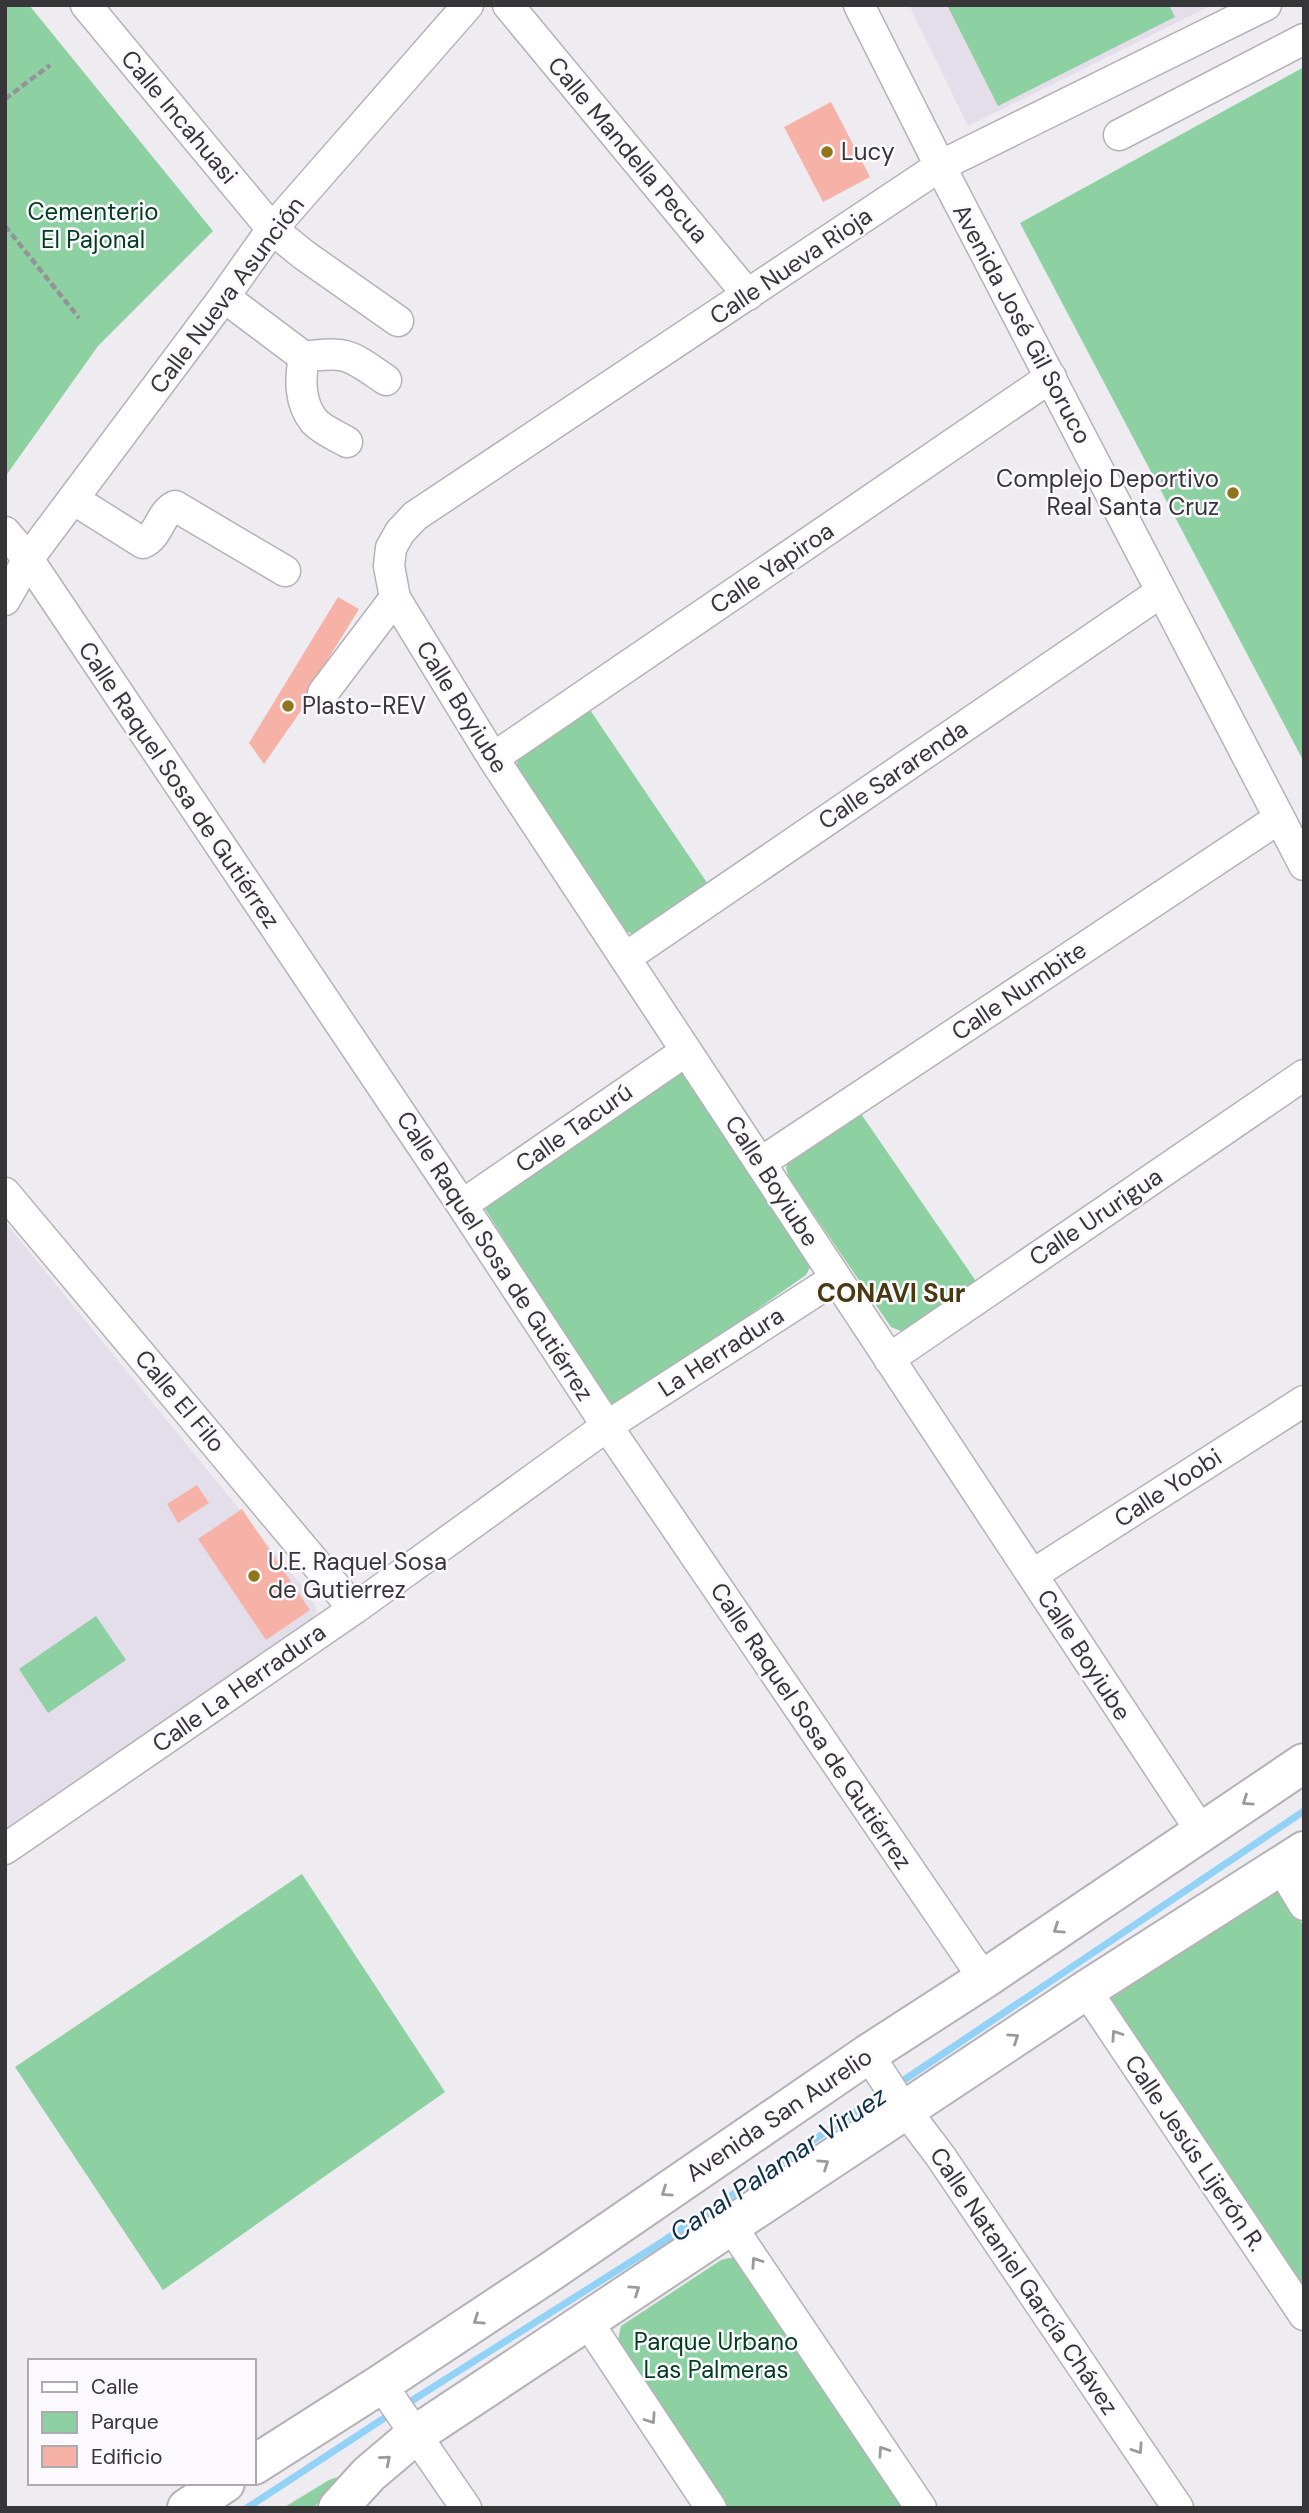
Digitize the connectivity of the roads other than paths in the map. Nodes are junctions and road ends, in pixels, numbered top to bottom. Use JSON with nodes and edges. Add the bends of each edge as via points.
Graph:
{"nodes":[{"id":1,"x":86,"y":5,"type":"edge"},
{"id":2,"x":468,"y":5,"type":"edge"},
{"id":3,"x":508,"y":5,"type":"edge"},
{"id":4,"x":859,"y":5,"type":"edge"},
{"id":5,"x":1266,"y":5,"type":"edge"},
{"id":6,"x":1304,"y":39,"type":"edge"},
{"id":7,"x":1119,"y":135,"type":"dead end"},
{"id":8,"x":940,"y":166,"type":"junction"},
{"id":9,"x":272,"y":229,"type":"junction"},
{"id":10,"x":748,"y":295,"type":"junction"},
{"id":11,"x":224,"y":297,"type":"junction"},
{"id":12,"x":398,"y":321,"type":"dead end"},
{"id":13,"x":304,"y":357,"type":"junction"},
{"id":14,"x":1051,"y":377,"type":"junction"},
{"id":15,"x":386,"y":380,"type":"dead end"},
{"id":16,"x":347,"y":442,"type":"dead end"},
{"id":17,"x":73,"y":499,"type":"junction"},
{"id":18,"x":5,"y":533,"type":"edge"},
{"id":19,"x":28,"y":559,"type":"junction"},
{"id":20,"x":285,"y":570,"type":"dead end"},
{"id":21,"x":1161,"y":592,"type":"junction"},
{"id":22,"x":395,"y":598,"type":"junction"},
{"id":23,"x":5,"y":600,"type":"edge"},
{"id":24,"x":323,"y":693,"type":"dead end"},
{"id":25,"x":493,"y":758,"type":"junction"},
{"id":26,"x":1278,"y":819,"type":"junction"},
{"id":27,"x":1304,"y":865,"type":"edge"},
{"id":28,"x":625,"y":958,"type":"junction"},
{"id":29,"x":686,"y":1051,"type":"junction"},
{"id":30,"x":1304,"y":1075,"type":"edge"},
{"id":31,"x":760,"y":1163,"type":"junction"},
{"id":32,"x":5,"y":1192,"type":"edge"},
{"id":33,"x":462,"y":1205,"type":"junction"},
{"id":34,"x":836,"y":1278,"type":"junction"},
{"id":35,"x":889,"y":1359,"type":"junction"},
{"id":36,"x":1304,"y":1401,"type":"edge"},
{"id":37,"x":607,"y":1426,"type":"junction"},
{"id":38,"x":1032,"y":1575,"type":"junction"},
{"id":39,"x":354,"y":1609,"type":"junction"},
{"id":40,"x":1304,"y":1763,"type":"edge"},
{"id":41,"x":1201,"y":1831,"type":"junction"},
{"id":42,"x":5,"y":1849,"type":"edge"},
{"id":43,"x":1292,"y":1859,"type":"edge"},
{"id":44,"x":1304,"y":1905,"type":"edge"},
{"id":45,"x":984,"y":1979,"type":"junction"},
{"id":46,"x":1086,"y":1990,"type":"junction"},
{"id":47,"x":872,"y":2060,"type":"junction"},
{"id":48,"x":902,"y":2105,"type":"junction"},
{"id":49,"x":732,"y":2225,"type":"junction"},
{"id":50,"x":1304,"y":2315,"type":"edge"},
{"id":51,"x":587,"y":2321,"type":"junction"},
{"id":52,"x":384,"y":2390,"type":"junction"},
{"id":53,"x":411,"y":2429,"type":"junction"},
{"id":54,"x":256,"y":2464,"type":"edge"},
{"id":55,"x":222,"y":2485,"type":"edge"},
{"id":56,"x":187,"y":2508,"type":"edge"},
{"id":57,"x":338,"y":2508,"type":"edge"},
{"id":58,"x":466,"y":2508,"type":"edge"},
{"id":59,"x":711,"y":2508,"type":"edge"},
{"id":60,"x":921,"y":2508,"type":"edge"},
{"id":61,"x":1178,"y":2508,"type":"edge"}],
"edges":[{"from":1,"to":9,"type":"street","name":"Calle Incahuasi"},
{"from":2,"to":9,"type":"street","name":"Calle Nueva Asunción"},
{"from":3,"to":10,"type":"street","name":"Calle Mandella Pecua"},
{"from":4,"to":8,"type":"street","name":"Avenida José Gil Soruco"},
{"from":5,"to":8,"type":"street","name":"Calle Nueva Rioja"},
{"from":6,"to":7,"type":"street"},
{"from":8,"to":10,"type":"street","name":"Calle Nueva Rioja"},
{"from":8,"to":14,"type":"street","name":"Avenida José Gil Soruco"},
{"from":9,"to":11,"type":"street","name":"Calle Nueva Asunción"},
{"from":9,"to":12,"type":"street","name":"Calle Incahuasi"},
{"from":10,"to":22,"type":"street","name":"Calle Nueva Rioja","via":[[415,516],[391,548]]},
{"from":11,"to":13,"type":"street"},
{"from":11,"to":17,"type":"street","name":"Calle Nueva Asunción"},
{"from":13,"to":15,"type":"street","via":[[338,353]]},
{"from":13,"to":16,"type":"street","via":[[302,396],[315,422]]},
{"from":14,"to":21,"type":"street","name":"Avenida José Gil Soruco"},
{"from":14,"to":25,"type":"street","name":"Calle Yapiroa"},
{"from":17,"to":19,"type":"street","name":"Calle Nueva Asunción"},
{"from":17,"to":20,"type":"street","via":[[144,542],[175,506]]},
{"from":18,"to":19,"type":"street","name":"Calle Raquel Sosa de Gutiérrez"},
{"from":19,"to":23,"type":"street","name":"Calle Nueva Asunción"},
{"from":19,"to":33,"type":"street","name":"Calle Raquel Sosa de Gutiérrez"},
{"from":21,"to":26,"type":"street","name":"Avenida José Gil Soruco"},
{"from":21,"to":28,"type":"street","name":"Calle Sararenda"},
{"from":22,"to":24,"type":"street"},
{"from":22,"to":25,"type":"street","name":"Calle Boyiube"},
{"from":25,"to":28,"type":"street","name":"Calle Boyiube"},
{"from":26,"to":27,"type":"street","name":"Avenida José Gil Soruco"},
{"from":26,"to":31,"type":"street","name":"Calle Numbite"},
{"from":28,"to":29,"type":"street","name":"Calle Boyiube"},
{"from":29,"to":31,"type":"street","name":"Calle Boyiube"},
{"from":29,"to":33,"type":"street","name":"Calle Tacurú"},
{"from":30,"to":35,"type":"street","name":"Calle Ururigua"},
{"from":31,"to":34,"type":"street","name":"Calle Boyiube"},
{"from":32,"to":39,"type":"street","name":"Calle El Filo"},
{"from":33,"to":37,"type":"street","name":"Calle Raquel Sosa de Gutiérrez"},
{"from":34,"to":35,"type":"street","name":"Calle Boyiube"},
{"from":34,"to":37,"type":"street","name":"La Herradura"},
{"from":35,"to":38,"type":"street","name":"Calle Boyiube"},
{"from":36,"to":38,"type":"street","name":"Calle Yoobi"},
{"from":37,"to":39,"type":"street","name":"Calle La Herradura"},
{"from":37,"to":45,"type":"street","name":"Calle Raquel Sosa de Gutiérrez"},
{"from":38,"to":41,"type":"street","name":"Calle Boyiube"},
{"from":39,"to":42,"type":"street","name":"Calle La Herradura"},
{"from":40,"to":41,"type":"main road","name":"Avenida San Aurelio","one_way":true},
{"from":41,"to":45,"type":"main road","name":"Avenida San Aurelio","one_way":true},
{"from":43,"to":44,"type":"street"},
{"from":43,"to":46,"type":"main road"},
{"from":45,"to":47,"type":"main road","name":"Avenida San Aurelio"},
{"from":48,"to":46,"type":"main road","one_way":true},
{"from":50,"to":46,"type":"street","name":"Calle Jesús Lijerón R.","one_way":true},
{"from":47,"to":48,"type":"street","name":"Calle Nataniel García Chávez"},
{"from":47,"to":52,"type":"main road","name":"Avenida San Aurelio","one_way":true},
{"from":49,"to":48,"type":"main road","one_way":true},
{"from":48,"to":61,"type":"street","name":"Calle Nataniel García Chávez","one_way":true},
{"from":51,"to":49,"type":"main road","one_way":true},
{"from":60,"to":49,"type":"street","one_way":true},
{"from":51,"to":53,"type":"main road"},
{"from":51,"to":59,"type":"street","one_way":true},
{"from":52,"to":53,"type":"street"},
{"from":52,"to":54,"type":"main road","name":"Avenida San Aurelio"},
{"from":57,"to":53,"type":"main road","one_way":true},
{"from":53,"to":58,"type":"street"},
{"from":55,"to":56,"type":"main road"}]}
